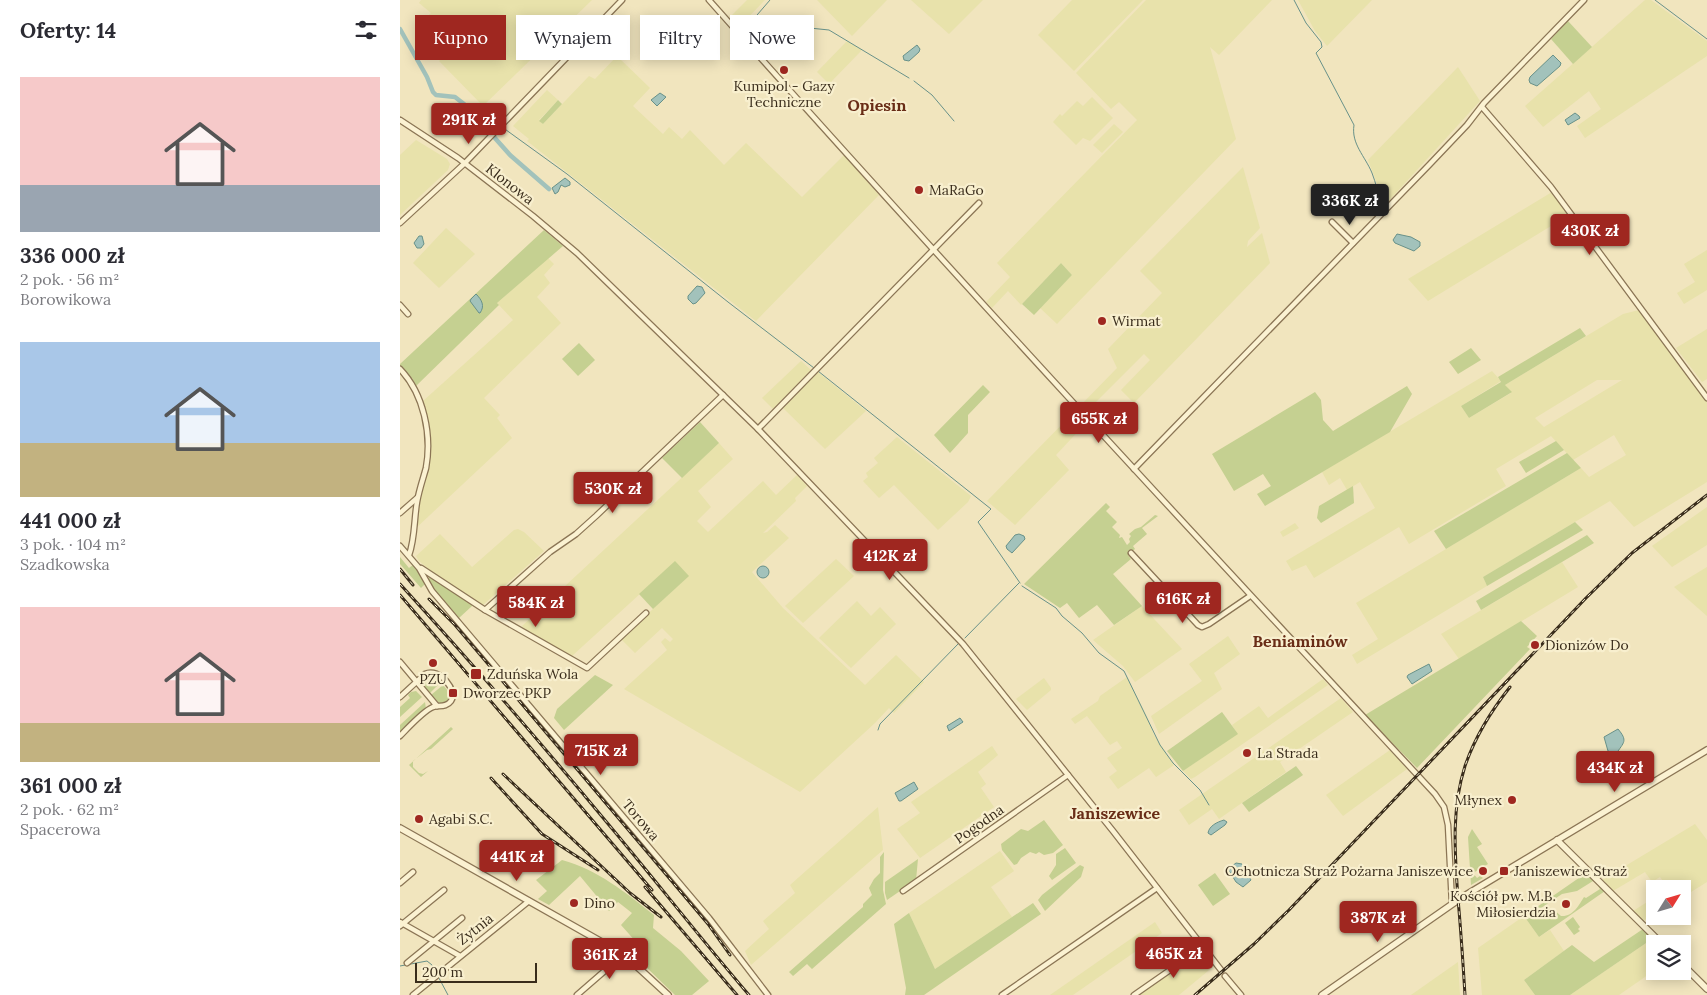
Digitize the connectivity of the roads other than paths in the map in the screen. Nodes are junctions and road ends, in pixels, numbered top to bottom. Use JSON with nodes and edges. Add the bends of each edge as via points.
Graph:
{"nodes":[{"id":1,"x":622,"y":0,"type":"edge"},
{"id":2,"x":709,"y":0,"type":"edge"},
{"id":3,"x":1584,"y":0,"type":"edge"},
{"id":4,"x":1482,"y":107,"type":"junction"},
{"id":5,"x":400,"y":120,"type":"edge"},
{"id":6,"x":465,"y":163,"type":"junction"},
{"id":7,"x":979,"y":203,"type":"dead end"},
{"id":8,"x":1332,"y":222,"type":"dead end"},
{"id":9,"x":400,"y":223,"type":"edge"},
{"id":10,"x":1354,"y":243,"type":"junction"},
{"id":11,"x":934,"y":249,"type":"junction"},
{"id":12,"x":400,"y":305,"type":"edge"},
{"id":13,"x":408,"y":314,"type":"dead end"},
{"id":14,"x":400,"y":369,"type":"edge"},
{"id":15,"x":723,"y":395,"type":"junction"},
{"id":16,"x":1707,"y":398,"type":"edge"},
{"id":17,"x":758,"y":429,"type":"junction"},
{"id":18,"x":1134,"y":469,"type":"junction"},
{"id":19,"x":417,"y":498,"type":"junction"},
{"id":20,"x":400,"y":514,"type":"edge"},
{"id":21,"x":400,"y":546,"type":"edge"},
{"id":22,"x":1131,"y":553,"type":"dead end"},
{"id":23,"x":409,"y":555,"type":"junction"},
{"id":24,"x":419,"y":568,"type":"junction"},
{"id":25,"x":1250,"y":596,"type":"junction"},
{"id":26,"x":485,"y":610,"type":"junction"},
{"id":27,"x":646,"y":613,"type":"dead end"},
{"id":28,"x":400,"y":662,"type":"edge"},
{"id":29,"x":416,"y":682,"type":"junction"},
{"id":30,"x":400,"y":697,"type":"edge"},
{"id":31,"x":437,"y":706,"type":"junction"},
{"id":32,"x":400,"y":736,"type":"edge"},
{"id":33,"x":1707,"y":750,"type":"edge"},
{"id":34,"x":1068,"y":775,"type":"junction"},
{"id":35,"x":401,"y":831,"type":"edge"},
{"id":36,"x":1557,"y":840,"type":"junction"},
{"id":37,"x":413,"y":872,"type":"dead end"},
{"id":38,"x":400,"y":883,"type":"edge"},
{"id":39,"x":1158,"y":888,"type":"junction"},
{"id":40,"x":444,"y":890,"type":"dead end"},
{"id":41,"x":903,"y":891,"type":"dead end"},
{"id":42,"x":529,"y":901,"type":"junction"},
{"id":43,"x":1452,"y":904,"type":"junction"},
{"id":44,"x":462,"y":918,"type":"dead end"},
{"id":45,"x":401,"y":924,"type":"edge"},
{"id":46,"x":1653,"y":935,"type":"edge"},
{"id":47,"x":433,"y":941,"type":"junction"},
{"id":48,"x":1203,"y":947,"type":"junction"},
{"id":49,"x":623,"y":955,"type":"junction"},
{"id":50,"x":460,"y":956,"type":"junction"},
{"id":51,"x":407,"y":964,"type":"dead end"},
{"id":52,"x":1221,"y":970,"type":"dead end"},
{"id":53,"x":1691,"y":973,"type":"edge"},
{"id":54,"x":1225,"y":976,"type":"dead end"},
{"id":55,"x":1707,"y":989,"type":"edge"},
{"id":56,"x":413,"y":995,"type":"edge"},
{"id":57,"x":577,"y":995,"type":"edge"},
{"id":58,"x":668,"y":995,"type":"edge"},
{"id":59,"x":768,"y":995,"type":"edge"},
{"id":60,"x":1002,"y":995,"type":"edge"},
{"id":61,"x":1134,"y":995,"type":"edge"},
{"id":62,"x":1241,"y":995,"type":"edge"},
{"id":63,"x":1322,"y":995,"type":"edge"}],
"edges":[{"from":1,"to":6,"type":"street"},
{"from":2,"to":11,"type":"street"},
{"from":3,"to":4,"type":"street"},
{"from":4,"to":10,"type":"street"},
{"from":4,"to":16,"type":"street","via":[[1553,189]]},
{"from":5,"to":6,"type":"street","name":"Klonowa"},
{"from":6,"to":9,"type":"street"},
{"from":6,"to":15,"type":"street","name":"Klonowa","via":[[591,266]]},
{"from":7,"to":11,"type":"street"},
{"from":8,"to":10,"type":"street"},
{"from":10,"to":18,"type":"street"},
{"from":11,"to":17,"type":"street"},
{"from":11,"to":18,"type":"street"},
{"from":12,"to":13,"type":"street"},
{"from":14,"to":19,"type":"street","via":[[417,395],[428,434],[426,462]]},
{"from":15,"to":17,"type":"street","name":"Klonowa"},
{"from":15,"to":26,"type":"street","via":[[596,516]]},
{"from":17,"to":34,"type":"street","name":"Klonowa","via":[[963,644]]},
{"from":18,"to":25,"type":"street"},
{"from":19,"to":20,"type":"street"},
{"from":19,"to":23,"type":"street"},
{"from":21,"to":23,"type":"street"},
{"from":22,"to":25,"type":"street","via":[[1202,627]]},
{"from":23,"to":24,"type":"street"},
{"from":24,"to":26,"type":"street"},
{"from":24,"to":59,"type":"street","name":"Torowa","via":[[432,592],[709,918]]},
{"from":25,"to":43,"type":"street","via":[[1440,801],[1448,825]]},
{"from":26,"to":27,"type":"street","via":[[587,668]]},
{"from":28,"to":29,"type":"street"},
{"from":29,"to":30,"type":"street"},
{"from":29,"to":31,"type":"street"},
{"from":29,"to":31,"type":"street","via":[[430,672],[439,674],[452,690],[453,697],[449,704]]},
{"from":31,"to":32,"type":"street","via":[[430,708]]},
{"from":33,"to":36,"type":"street"},
{"from":34,"to":39,"type":"street","name":"Klonowa"},
{"from":34,"to":41,"type":"street","name":"Pogodna"},
{"from":35,"to":42,"type":"street"},
{"from":36,"to":43,"type":"street"},
{"from":36,"to":46,"type":"street"},
{"from":37,"to":38,"type":"street"},
{"from":39,"to":48,"type":"street","name":"Klonowa"},
{"from":39,"to":60,"type":"street"},
{"from":40,"to":45,"type":"street"},
{"from":42,"to":49,"type":"street"},
{"from":42,"to":50,"type":"street","name":"Żytnia"},
{"from":43,"to":63,"type":"street"},
{"from":44,"to":47,"type":"street"},
{"from":45,"to":47,"type":"street"},
{"from":47,"to":50,"type":"street"},
{"from":47,"to":51,"type":"street"},
{"from":48,"to":52,"type":"street","name":"Klonowa"},
{"from":48,"to":61,"type":"street"},
{"from":49,"to":57,"type":"street"},
{"from":49,"to":58,"type":"street"},
{"from":50,"to":56,"type":"street","name":"Żytnia"},
{"from":53,"to":55,"type":"street"},
{"from":54,"to":62,"type":"street"}]}
